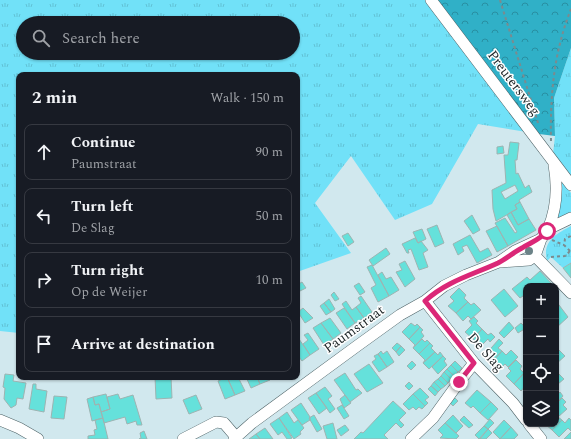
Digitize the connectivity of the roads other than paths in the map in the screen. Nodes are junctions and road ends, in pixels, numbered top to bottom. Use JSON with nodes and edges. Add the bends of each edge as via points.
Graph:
{"nodes":[{"id":1,"x":431,"y":0,"type":"edge"},
{"id":2,"x":554,"y":165,"type":"junction"},
{"id":3,"x":571,"y":185,"type":"edge"},
{"id":4,"x":571,"y":218,"type":"edge"},
{"id":5,"x":548,"y":229,"type":"junction"},
{"id":6,"x":541,"y":239,"type":"junction"},
{"id":7,"x":541,"y":257,"type":"junction"},
{"id":8,"x":499,"y":262,"type":"junction"},
{"id":9,"x":571,"y":292,"type":"edge"},
{"id":10,"x":425,"y":301,"type":"junction"},
{"id":11,"x":474,"y":363,"type":"junction"},
{"id":12,"x":523,"y":416,"type":"edge"},
{"id":13,"x":0,"y":420,"type":"edge"},
{"id":14,"x":531,"y":427,"type":"edge"},
{"id":15,"x":235,"y":438,"type":"edge"},
{"id":16,"x":38,"y":439,"type":"edge"},
{"id":17,"x":183,"y":439,"type":"edge"},
{"id":18,"x":411,"y":439,"type":"edge"},
{"id":19,"x":541,"y":439,"type":"edge"}],
"edges":[{"from":1,"to":2,"type":"street","name":"Preutersweg","via":[[552,158]]},
{"from":2,"to":3,"type":"street","name":"Preutersweg"},
{"from":2,"to":5,"type":"street","via":[[556,195]]},
{"from":4,"to":5,"type":"street"},
{"from":5,"to":6,"type":"street"},
{"from":6,"to":7,"type":"street"},
{"from":6,"to":8,"type":"street","name":"Paumstraat"},
{"from":7,"to":8,"type":"street","name":"Paumstraat"},
{"from":7,"to":9,"type":"street"},
{"from":8,"to":10,"type":"street","name":"Paumstraat","via":[[455,280]]},
{"from":10,"to":11,"type":"street","name":"De Slag"},
{"from":10,"to":15,"type":"street","name":"Paumstraat","via":[[400,315],[357,346]]},
{"from":11,"to":12,"type":"street","name":"De Slag"},
{"from":11,"to":18,"type":"street","via":[[433,418]]},
{"from":13,"to":16,"type":"street"},
{"from":14,"to":19,"type":"street"},
{"from":15,"to":17,"type":"street","via":[[224,423],[216,422]]}]}
